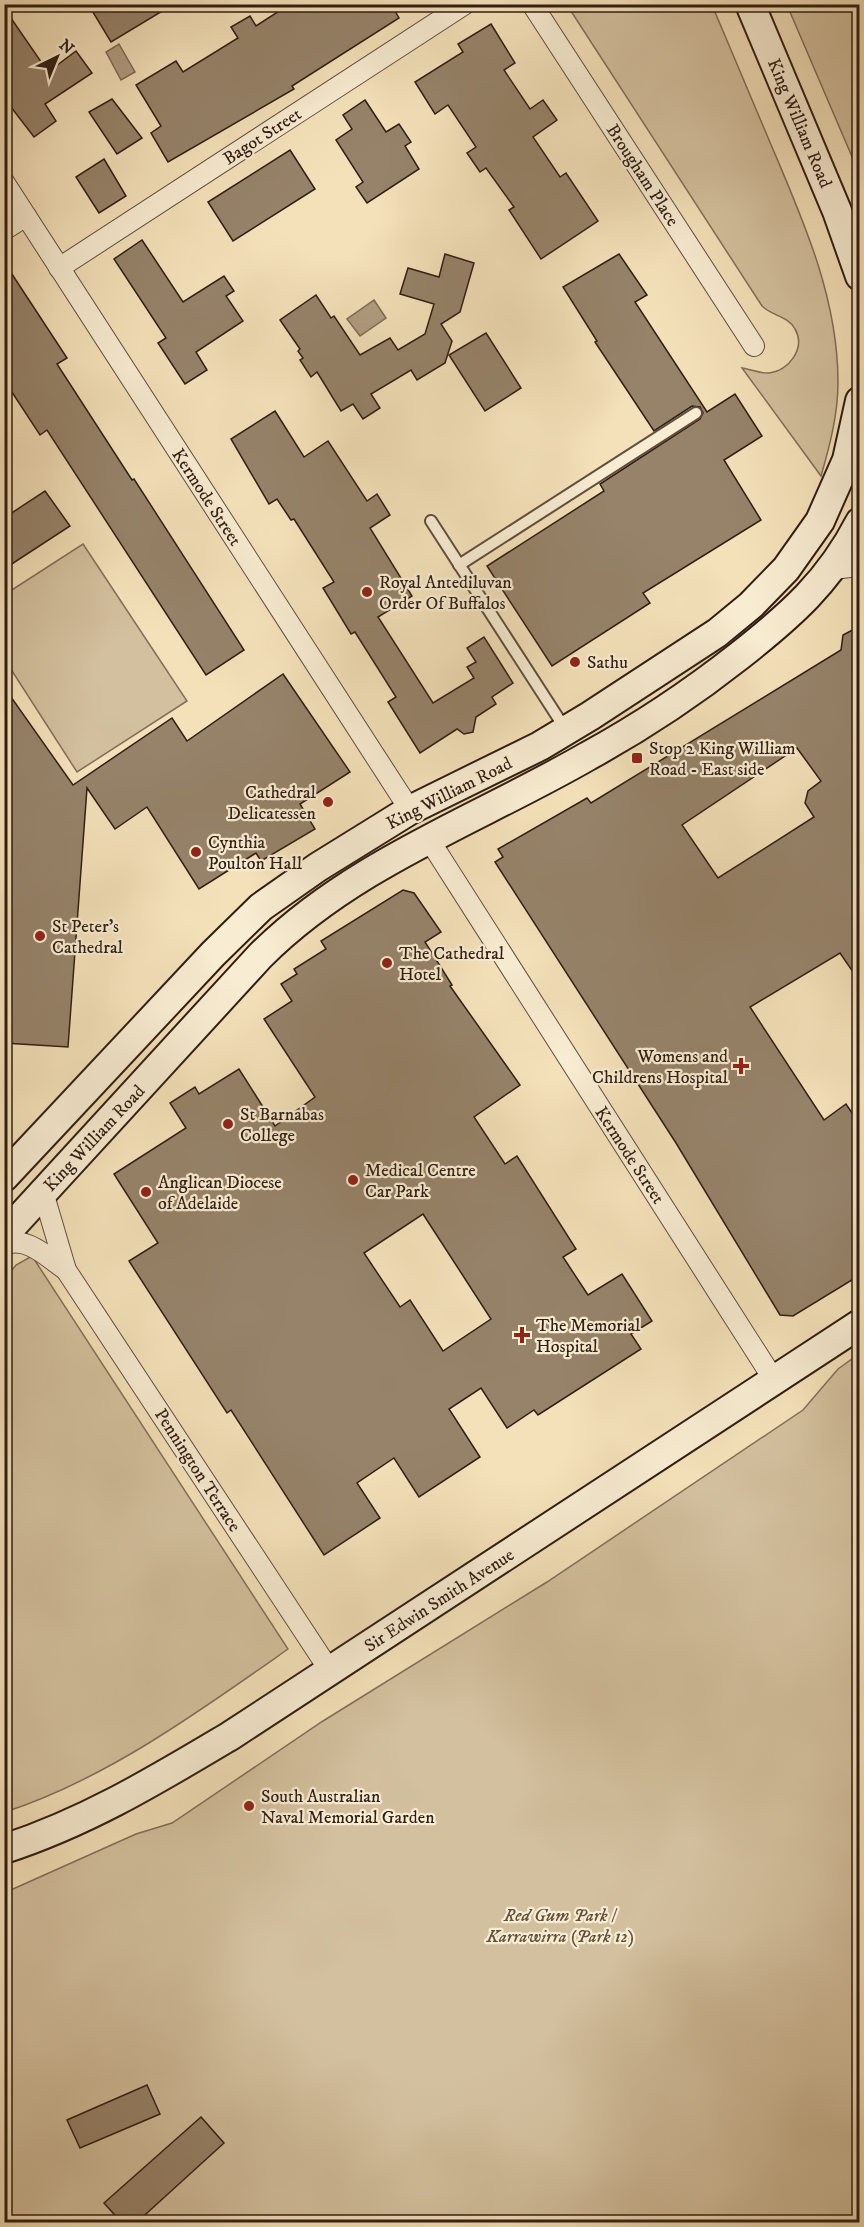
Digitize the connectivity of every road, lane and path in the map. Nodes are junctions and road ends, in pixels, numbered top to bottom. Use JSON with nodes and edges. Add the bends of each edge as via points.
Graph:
{"nodes":[{"id":1,"x":465,"y":4,"type":"edge"},
{"id":2,"x":532,"y":4,"type":"edge"},
{"id":3,"x":750,"y":4,"type":"edge"},
{"id":4,"x":4,"y":182,"type":"edge"},
{"id":5,"x":26,"y":216,"type":"junction"},
{"id":6,"x":4,"y":230,"type":"edge"},
{"id":7,"x":59,"y":268,"type":"junction"},
{"id":8,"x":860,"y":276,"type":"edge"},
{"id":9,"x":754,"y":346,"type":"dead end"},
{"id":10,"x":860,"y":401,"type":"edge"},
{"id":11,"x":696,"y":413,"type":"dead end"},
{"id":12,"x":860,"y":509,"type":"edge"},
{"id":13,"x":431,"y":521,"type":"dead end"},
{"id":14,"x":860,"y":522,"type":"edge"},
{"id":15,"x":807,"y":542,"type":"junction"},
{"id":16,"x":459,"y":565,"type":"junction"},
{"id":17,"x":860,"y":566,"type":"edge"},
{"id":18,"x":832,"y":569,"type":"junction"},
{"id":19,"x":566,"y":730,"type":"junction"},
{"id":20,"x":410,"y":810,"type":"junction"},
{"id":21,"x":428,"y":838,"type":"junction"},
{"id":22,"x":6,"y":1172,"type":"edge"},
{"id":23,"x":44,"y":1192,"type":"junction"},
{"id":24,"x":4,"y":1222,"type":"edge"},
{"id":25,"x":4,"y":1235,"type":"edge"},
{"id":26,"x":4,"y":1245,"type":"edge"},
{"id":27,"x":66,"y":1270,"type":"junction"},
{"id":28,"x":860,"y":1324,"type":"edge"},
{"id":29,"x":774,"y":1380,"type":"junction"},
{"id":30,"x":330,"y":1671,"type":"junction"},
{"id":31,"x":4,"y":1849,"type":"edge"}],
"edges":[{"from":1,"to":7,"type":"street","name":"Bagot Street"},
{"from":2,"to":9,"type":"street","name":"Brougham Place"},
{"from":3,"to":8,"type":"main road","name":"King William Road","via":[[837,211]]},
{"from":4,"to":5,"type":"street","name":"Kermode Street"},
{"from":5,"to":6,"type":"street"},
{"from":5,"to":7,"type":"street","name":"Kermode Street"},
{"from":7,"to":20,"type":"street","name":"Kermode Street"},
{"from":10,"to":15,"type":"main road","name":"King William Road","via":[[847,460]]},
{"from":11,"to":16,"type":"lane"},
{"from":12,"to":15,"type":"main road","via":[[847,508],[827,516]]},
{"from":13,"to":16,"type":"lane"},
{"from":14,"to":18,"type":"main road","name":"King William Road"},
{"from":15,"to":19,"type":"main road","name":"King William Road","via":[[771,586],[717,633]]},
{"from":16,"to":19,"type":"lane"},
{"from":17,"to":18,"type":"street"},
{"from":18,"to":21,"type":"main road","name":"King William Road","via":[[785,620],[686,696],[588,757]]},
{"from":19,"to":20,"type":"main road","name":"King William Road"},
{"from":20,"to":22,"type":"main road","name":"King William Road","via":[[261,907]]},
{"from":21,"to":23,"type":"main road","name":"King William Road","via":[[340,891],[279,937]]},
{"from":21,"to":29,"type":"street","name":"Kermode Street"},
{"from":22,"to":24,"type":"main road","via":[[11,1205]]},
{"from":23,"to":25,"type":"main road","name":"King William Road"},
{"from":23,"to":27,"type":"street","name":"Pennington Terrace"},
{"from":26,"to":27,"type":"street","name":"Pennington Terrace","via":[[15,1241],[30,1245]]},
{"from":27,"to":30,"type":"street","name":"Pennington Terrace"},
{"from":28,"to":29,"type":"main road","name":"Sir Edwin Smith Avenue"},
{"from":29,"to":30,"type":"main road","name":"Sir Edwin Smith Avenue"},
{"from":30,"to":31,"type":"main road","name":"Sir Edwin Smith Avenue","via":[[132,1795],[41,1837]]}]}
